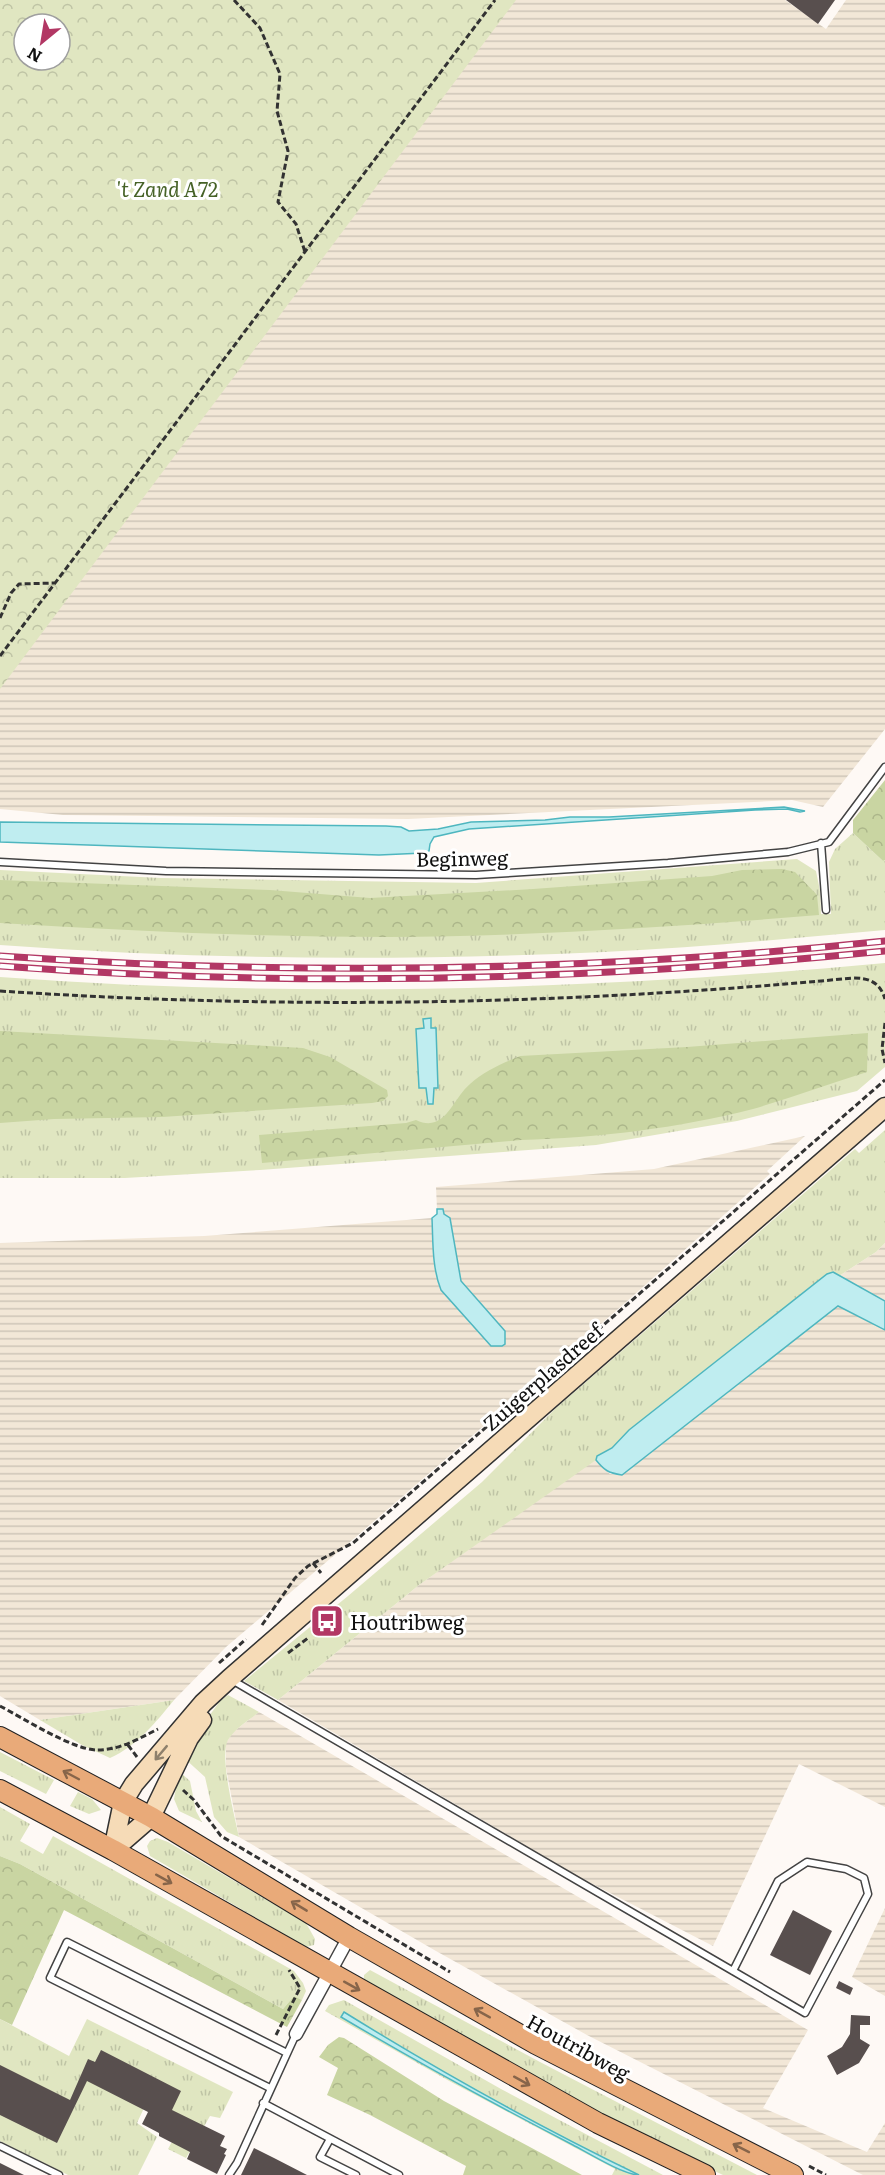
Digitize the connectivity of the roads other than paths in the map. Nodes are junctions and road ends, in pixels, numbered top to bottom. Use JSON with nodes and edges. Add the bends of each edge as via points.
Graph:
{"nodes":[{"id":1,"x":885,"y":767,"type":"edge"},
{"id":2,"x":821,"y":843,"type":"junction"},
{"id":3,"x":0,"y":862,"type":"edge"},
{"id":4,"x":826,"y":910,"type":"dead end"},
{"id":5,"x":885,"y":1107,"type":"edge"},
{"id":6,"x":229,"y":1679,"type":"junction"},
{"id":7,"x":0,"y":1737,"type":"edge"},
{"id":8,"x":0,"y":1790,"type":"edge"},
{"id":9,"x":123,"y":1802,"type":"junction"},
{"id":10,"x":151,"y":1817,"type":"junction"},
{"id":11,"x":113,"y":1851,"type":"junction"},
{"id":12,"x":349,"y":1936,"type":"junction"},
{"id":13,"x":733,"y":1971,"type":"junction"},
{"id":14,"x":330,"y":1973,"type":"junction"},
{"id":15,"x":296,"y":2034,"type":"joint"},
{"id":16,"x":287,"y":2053,"type":"junction"},
{"id":17,"x":270,"y":2088,"type":"junction"},
{"id":18,"x":263,"y":2103,"type":"junction"},
{"id":19,"x":330,"y":2139,"type":"junction"},
{"id":20,"x":0,"y":2146,"type":"edge"},
{"id":21,"x":59,"y":2175,"type":"edge"},
{"id":22,"x":229,"y":2175,"type":"edge"},
{"id":23,"x":356,"y":2175,"type":"edge"},
{"id":24,"x":399,"y":2175,"type":"edge"},
{"id":25,"x":705,"y":2175,"type":"edge"},
{"id":26,"x":794,"y":2175,"type":"edge"}],
"edges":[{"from":1,"to":2,"type":"lane","name":"Beginweg","via":[[830,842]]},
{"from":2,"to":3,"type":"lane","name":"Beginweg","via":[[788,852],[739,857],[476,875],[166,871]]},
{"from":2,"to":4,"type":"lane"},
{"from":5,"to":6,"type":"main road","name":"Zuigerplasdreef"},
{"from":6,"to":9,"type":"main road","name":"Zuigerplasdreef","one_way":true,"via":[[203,1703]]},
{"from":6,"to":10,"type":"main road","name":"Zuigerplasdreef","via":[[189,1738]]},
{"from":6,"to":13,"type":"lane"},
{"from":9,"to":7,"type":"main road","name":"Houtribweg","one_way":true},
{"from":8,"to":11,"type":"main road"},
{"from":9,"to":10,"type":"main road","name":"Houtribweg"},
{"from":9,"to":11,"type":"main road","name":"Zuigerplasdreef"},
{"from":10,"to":11,"type":"main road","name":"Zuigerplasdreef"},
{"from":12,"to":10,"type":"main road","name":"Houtribweg","one_way":true},
{"from":11,"to":14,"type":"main road","one_way":true},
{"from":12,"to":14,"type":"street"},
{"from":26,"to":12,"type":"main road","name":"Houtribweg","one_way":true,"via":[[536,2043]]},
{"from":13,"to":13,"type":"lane","via":[[805,2013],[868,1893],[864,1878],[846,1869],[807,1862],[778,1881]]},
{"from":14,"to":15,"type":"street"},
{"from":14,"to":25,"type":"main road","one_way":true,"via":[[598,2123]]},
{"from":15,"to":16,"type":"lane"},
{"from":16,"to":17,"type":"lane"},
{"from":16,"to":17,"type":"lane","via":[[67,1942],[50,1978]]},
{"from":17,"to":18,"type":"lane"},
{"from":18,"to":19,"type":"lane"},
{"from":18,"to":22,"type":"lane"},
{"from":19,"to":23,"type":"lane","via":[[320,2157]]},
{"from":19,"to":24,"type":"lane"},
{"from":20,"to":21,"type":"lane"}]}
